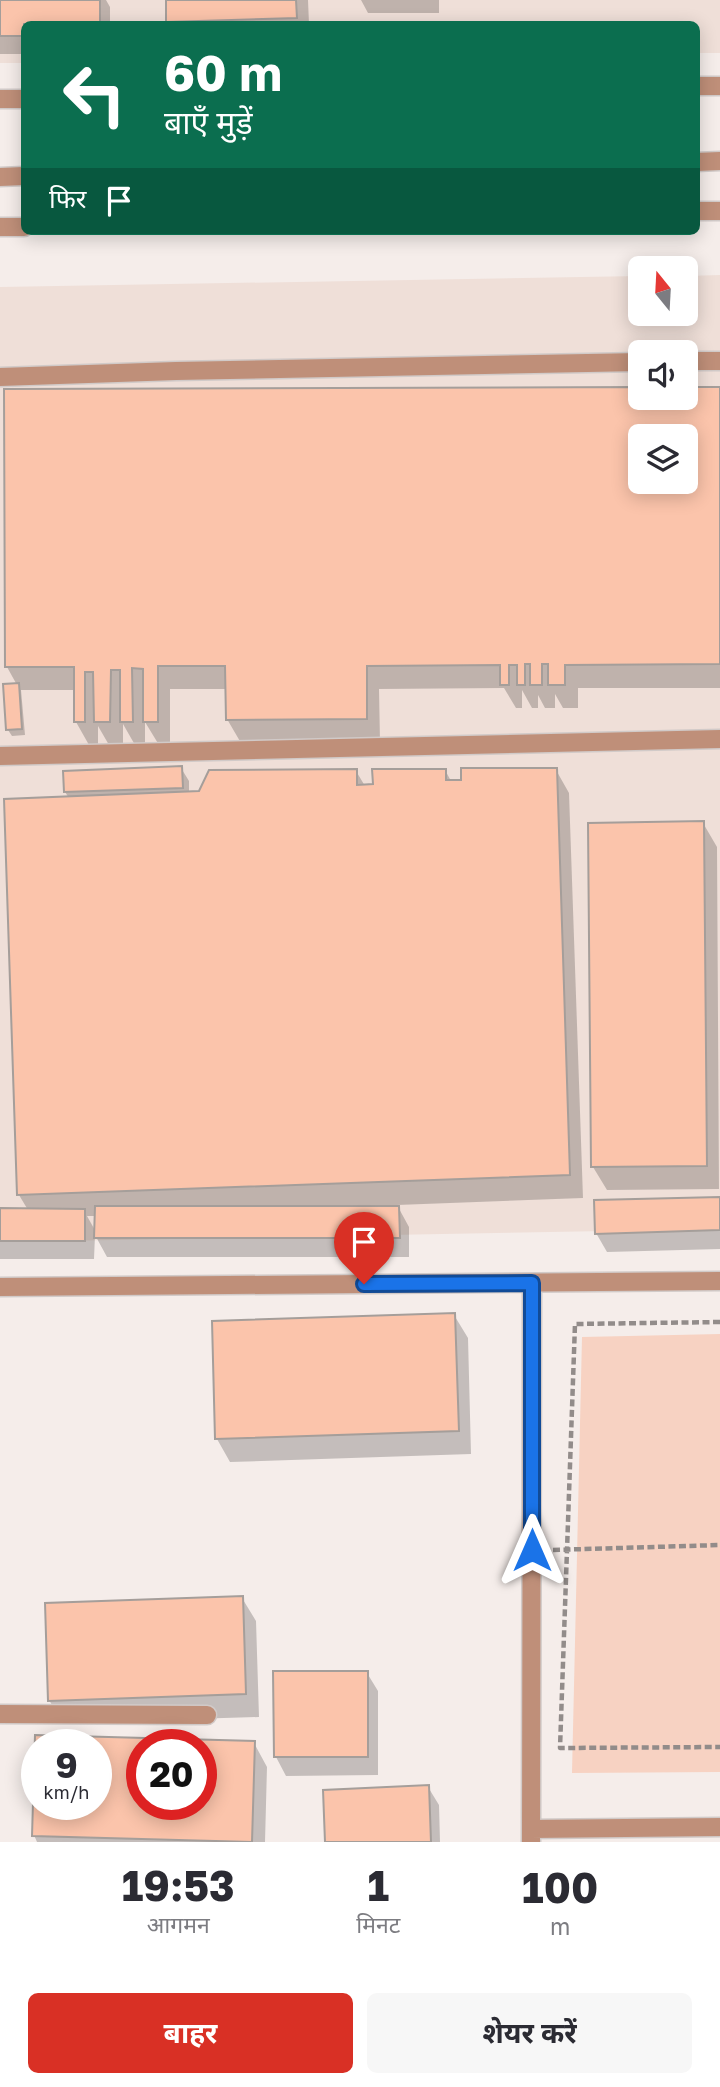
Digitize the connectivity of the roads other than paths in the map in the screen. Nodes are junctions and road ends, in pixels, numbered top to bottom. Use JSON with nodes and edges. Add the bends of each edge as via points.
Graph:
{"nodes":[{"id":1,"x":700,"y":86,"type":"edge"},
{"id":2,"x":720,"y":86,"type":"edge"},
{"id":3,"x":0,"y":99,"type":"edge"},
{"id":4,"x":21,"y":99,"type":"edge"},
{"id":5,"x":720,"y":161,"type":"edge"},
{"id":6,"x":700,"y":162,"type":"edge"},
{"id":7,"x":21,"y":176,"type":"edge"},
{"id":8,"x":0,"y":177,"type":"edge"},
{"id":9,"x":700,"y":211,"type":"edge"},
{"id":10,"x":720,"y":211,"type":"edge"},
{"id":11,"x":21,"y":227,"type":"edge"},
{"id":12,"x":0,"y":228,"type":"edge"},
{"id":13,"x":698,"y":361,"type":"edge"},
{"id":14,"x":720,"y":361,"type":"edge"},
{"id":15,"x":628,"y":362,"type":"edge"},
{"id":16,"x":0,"y":377,"type":"edge"},
{"id":17,"x":720,"y":739,"type":"edge"},
{"id":18,"x":0,"y":756,"type":"edge"},
{"id":19,"x":720,"y":1281,"type":"edge"},
{"id":20,"x":532,"y":1283,"type":"junction"},
{"id":21,"x":0,"y":1287,"type":"edge"},
{"id":22,"x":0,"y":1714,"type":"edge"},
{"id":23,"x":207,"y":1715,"type":"dead end"},
{"id":24,"x":720,"y":1827,"type":"edge"},
{"id":25,"x":531,"y":1836,"type":"edge"}],
"edges":[{"from":1,"to":2,"type":"street"},
{"from":3,"to":4,"type":"street"},
{"from":5,"to":6,"type":"street"},
{"from":7,"to":8,"type":"street"},
{"from":9,"to":10,"type":"street"},
{"from":11,"to":12,"type":"street"},
{"from":13,"to":14,"type":"street"},
{"from":15,"to":16,"type":"street"},
{"from":17,"to":18,"type":"street"},
{"from":19,"to":20,"type":"street"},
{"from":20,"to":21,"type":"street"},
{"from":20,"to":25,"type":"street"},
{"from":22,"to":23,"type":"street"},
{"from":24,"to":25,"type":"street"}]}
